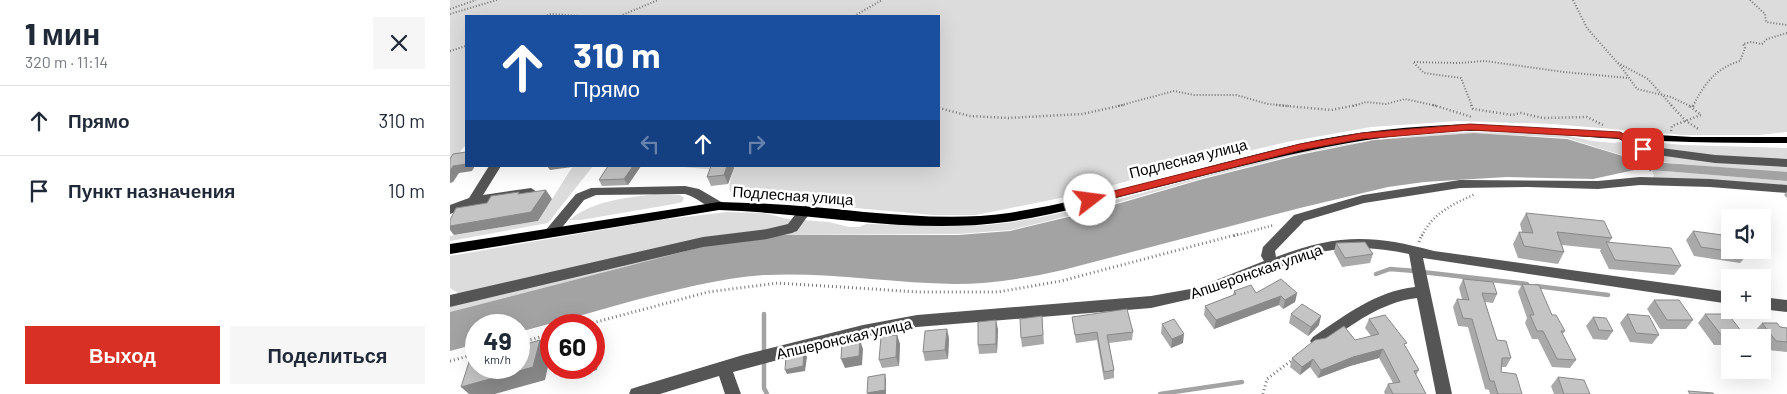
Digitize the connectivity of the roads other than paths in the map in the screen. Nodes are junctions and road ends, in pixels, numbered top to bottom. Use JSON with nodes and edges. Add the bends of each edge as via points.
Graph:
{"nodes":[{"id":1,"x":1615,"y":132,"type":"junction"},
{"id":2,"x":1787,"y":140,"type":"edge"},
{"id":3,"x":1787,"y":163,"type":"edge"},
{"id":4,"x":498,"y":167,"type":"edge"},
{"id":5,"x":1651,"y":171,"type":"road end"},
{"id":6,"x":1612,"y":183,"type":"junction"},
{"id":7,"x":1787,"y":189,"type":"edge"},
{"id":8,"x":531,"y":192,"type":"edge"},
{"id":9,"x":473,"y":200,"type":"junction"},
{"id":10,"x":719,"y":206,"type":"junction"},
{"id":11,"x":450,"y":210,"type":"edge"},
{"id":12,"x":806,"y":210,"type":"junction"},
{"id":13,"x":551,"y":232,"type":"junction"},
{"id":14,"x":450,"y":249,"type":"edge"},
{"id":15,"x":1416,"y":256,"type":"junction"},
{"id":16,"x":1273,"y":264,"type":"junction"},
{"id":17,"x":1423,"y":286,"type":"junction"},
{"id":18,"x":450,"y":293,"type":"edge"},
{"id":19,"x":472,"y":297,"type":"junction"},
{"id":20,"x":1721,"y":297,"type":"edge"},
{"id":21,"x":450,"y":301,"type":"edge"},
{"id":22,"x":1771,"y":304,"type":"edge"},
{"id":23,"x":1787,"y":306,"type":"edge"},
{"id":24,"x":1318,"y":341,"type":"edge"},
{"id":25,"x":724,"y":368,"type":"junction"},
{"id":26,"x":637,"y":394,"type":"edge"},
{"id":27,"x":733,"y":394,"type":"edge"},
{"id":28,"x":1444,"y":394,"type":"edge"}],
"edges":[{"from":1,"to":2,"type":"main road","name":"Подлесная улица","via":[[1656,138]]},
{"from":1,"to":3,"type":"street","via":[[1643,149],[1715,159]]},
{"from":1,"to":12,"type":"main road","name":"Подлесная улица","via":[[1470,127],[1362,136],[1300,147],[1090,200],[966,222]]},
{"from":4,"to":9,"type":"street"},
{"from":5,"to":6,"type":"street"},
{"from":6,"to":7,"type":"street","via":[[1710,183]]},
{"from":6,"to":16,"type":"street","via":[[1460,184],[1363,199],[1298,218],[1268,250]]},
{"from":8,"to":9,"type":"street"},
{"from":9,"to":11,"type":"street"},
{"from":10,"to":12,"type":"main road","name":"Подлесная улица"},
{"from":10,"to":13,"type":"main road","name":"Подлесная улица"},
{"from":10,"to":13,"type":"street","via":[[685,190],[595,191],[580,197]]},
{"from":12,"to":19,"type":"street","via":[[792,228],[661,250]]},
{"from":13,"to":14,"type":"main road","name":"Подлесная улица"},
{"from":15,"to":16,"type":"street","name":"Апшеронская улица","via":[[1390,245],[1346,243],[1322,247]]},
{"from":15,"to":17,"type":"street"},
{"from":15,"to":20,"type":"street","name":"Апшеронская улица"},
{"from":16,"to":25,"type":"street","name":"Апшеронская улица","via":[[1181,297],[917,322],[863,331]]},
{"from":17,"to":24,"type":"street","via":[[1374,305]]},
{"from":17,"to":28,"type":"street"},
{"from":18,"to":19,"type":"street"},
{"from":19,"to":21,"type":"street"},
{"from":22,"to":23,"type":"street"},
{"from":25,"to":26,"type":"street","name":"Апшеронская улица"},
{"from":25,"to":27,"type":"street"}]}
